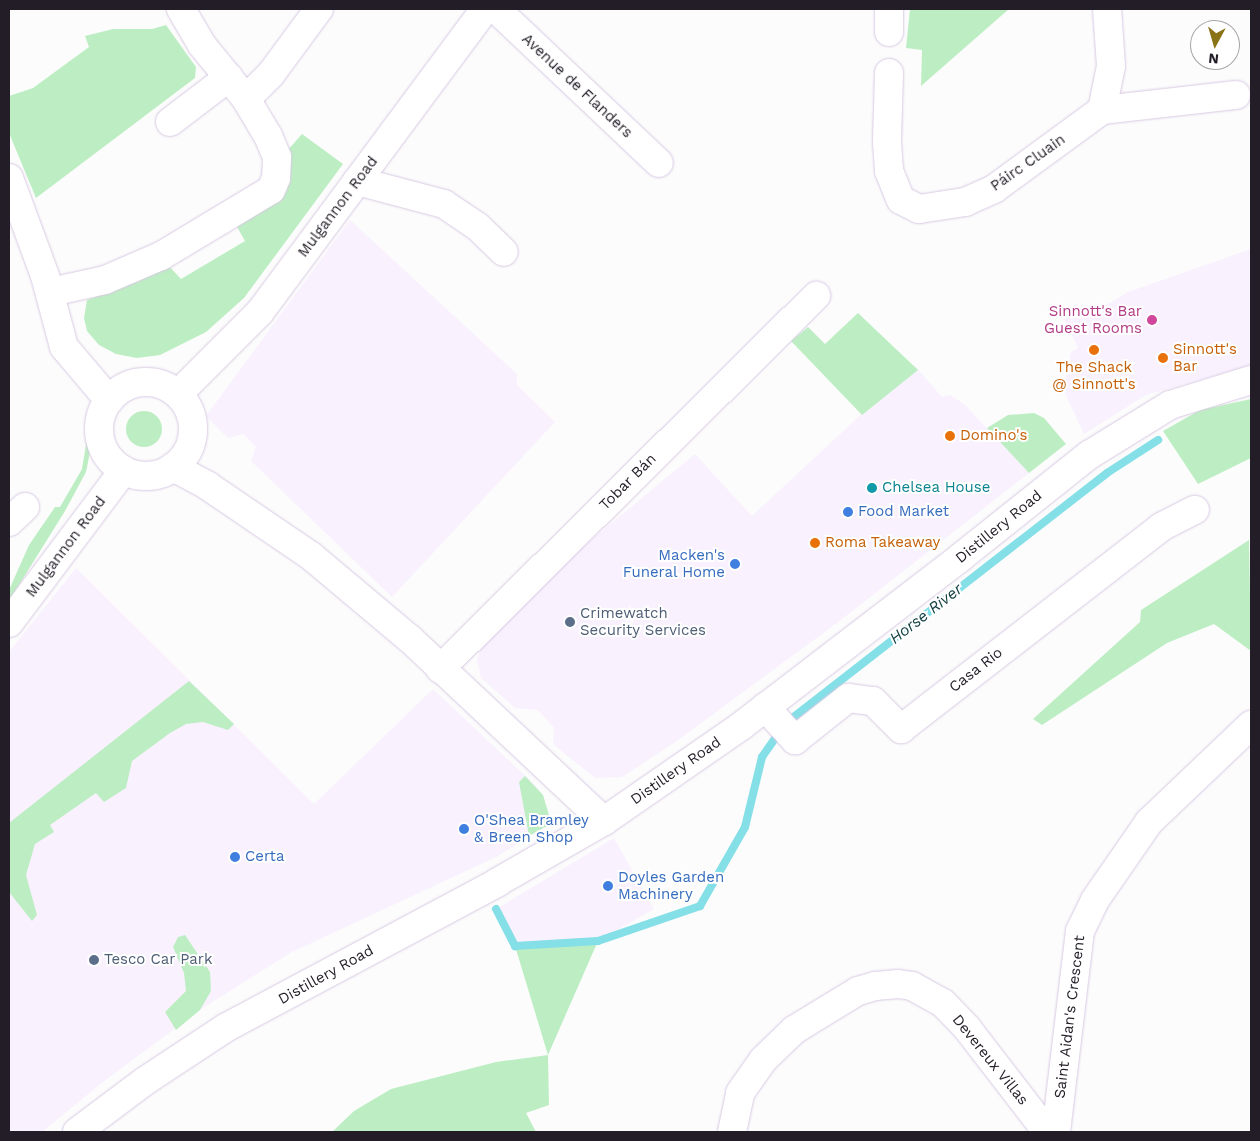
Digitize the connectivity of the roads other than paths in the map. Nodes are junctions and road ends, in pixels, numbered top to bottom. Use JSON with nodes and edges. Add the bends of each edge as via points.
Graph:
{"nodes":[{"id":1,"x":181,"y":9,"type":"edge"},
{"id":2,"x":319,"y":9,"type":"edge"},
{"id":3,"x":484,"y":9,"type":"edge"},
{"id":4,"x":496,"y":9,"type":"edge"},
{"id":5,"x":1107,"y":9,"type":"edge"},
{"id":6,"x":888,"y":73,"type":"dead end"},
{"id":7,"x":229,"y":77,"type":"junction"},
{"id":8,"x":1236,"y":95,"type":"dead end"},
{"id":9,"x":246,"y":99,"type":"junction"},
{"id":10,"x":1102,"y":110,"type":"junction"},
{"id":11,"x":170,"y":122,"type":"dead end"},
{"id":12,"x":658,"y":163,"type":"dead end"},
{"id":13,"x":357,"y":181,"type":"junction"},
{"id":14,"x":12,"y":196,"type":"edge"},
{"id":15,"x":504,"y":252,"type":"dead end"},
{"id":16,"x":51,"y":292,"type":"junction"},
{"id":17,"x":816,"y":296,"type":"dead end"},
{"id":18,"x":1251,"y":380,"type":"edge"},
{"id":19,"x":178,"y":394,"type":"junction"},
{"id":20,"x":109,"y":400,"type":"junction"},
{"id":21,"x":173,"y":467,"type":"junction"},
{"id":22,"x":123,"y":470,"type":"junction"},
{"id":23,"x":1195,"y":510,"type":"dead end"},
{"id":24,"x":9,"y":623,"type":"edge"},
{"id":25,"x":440,"y":668,"type":"junction"},
{"id":26,"x":779,"y":723,"type":"junction"},
{"id":27,"x":1251,"y":726,"type":"edge"},
{"id":28,"x":604,"y":821,"type":"junction"},
{"id":29,"x":77,"y":1132,"type":"edge"},
{"id":30,"x":732,"y":1132,"type":"edge"},
{"id":31,"x":1047,"y":1132,"type":"edge"},
{"id":32,"x":1056,"y":1132,"type":"edge"}],
"edges":[{"from":1,"to":7,"type":"street","via":[[202,44]]},
{"from":2,"to":9,"type":"street","via":[[271,74]]},
{"from":3,"to":13,"type":"street","name":"Mulgannon Road"},
{"from":4,"to":12,"type":"street","name":"Avenue de Flanders"},
{"from":5,"to":10,"type":"street","via":[[1111,66]]},
{"from":6,"to":10,"type":"street","name":"Páirc Cluain","via":[[886,142],[889,171],[901,200],[918,208],[965,202],[994,189]]},
{"from":7,"to":9,"type":"street"},
{"from":7,"to":11,"type":"street"},
{"from":8,"to":10,"type":"street","name":"Páirc Cluain"},
{"from":9,"to":16,"type":"street","via":[[277,157],[276,178],[271,190],[161,256],[105,280]]},
{"from":13,"to":15,"type":"street","via":[[444,204],[477,226]]},
{"from":13,"to":19,"type":"street","name":"Mulgannon Road","via":[[260,312]]},
{"from":14,"to":16,"type":"street"},
{"from":16,"to":20,"type":"street","via":[[64,347]]},
{"from":17,"to":25,"type":"street","name":"Tobar Bán"},
{"from":18,"to":26,"type":"street","name":"Distillery Road","via":[[1170,405],[1088,455],[961,558]]},
{"from":19,"to":20,"type":"street","via":[[162,384],[147,382],[126,386]]},
{"from":19,"to":21,"type":"street","via":[[187,405],[193,432],[190,445]]},
{"from":20,"to":22,"type":"street","via":[[102,412],[100,439],[105,452]]},
{"from":21,"to":22,"type":"street","via":[[149,475]]},
{"from":21,"to":25,"type":"street","via":[[208,486],[311,556]]},
{"from":22,"to":24,"type":"street","name":"Mulgannon Road"},
{"from":23,"to":26,"type":"street","name":"Casa Rio","via":[[1161,527],[901,729],[873,701],[848,698],[794,740]]},
{"from":25,"to":28,"type":"street"},
{"from":26,"to":28,"type":"street","name":"Distillery Road"},
{"from":27,"to":32,"type":"street","name":"Saint Aidan's Crescent","via":[[1149,822],[1095,900],[1080,931]]},
{"from":28,"to":29,"type":"street","name":"Distillery Road","via":[[498,882],[227,1027],[145,1081]]},
{"from":30,"to":31,"type":"street","name":"Devereux Villas","via":[[740,1092],[763,1060],[794,1030],[858,991],[898,984],[912,986],[943,1003],[967,1028]]}]}
